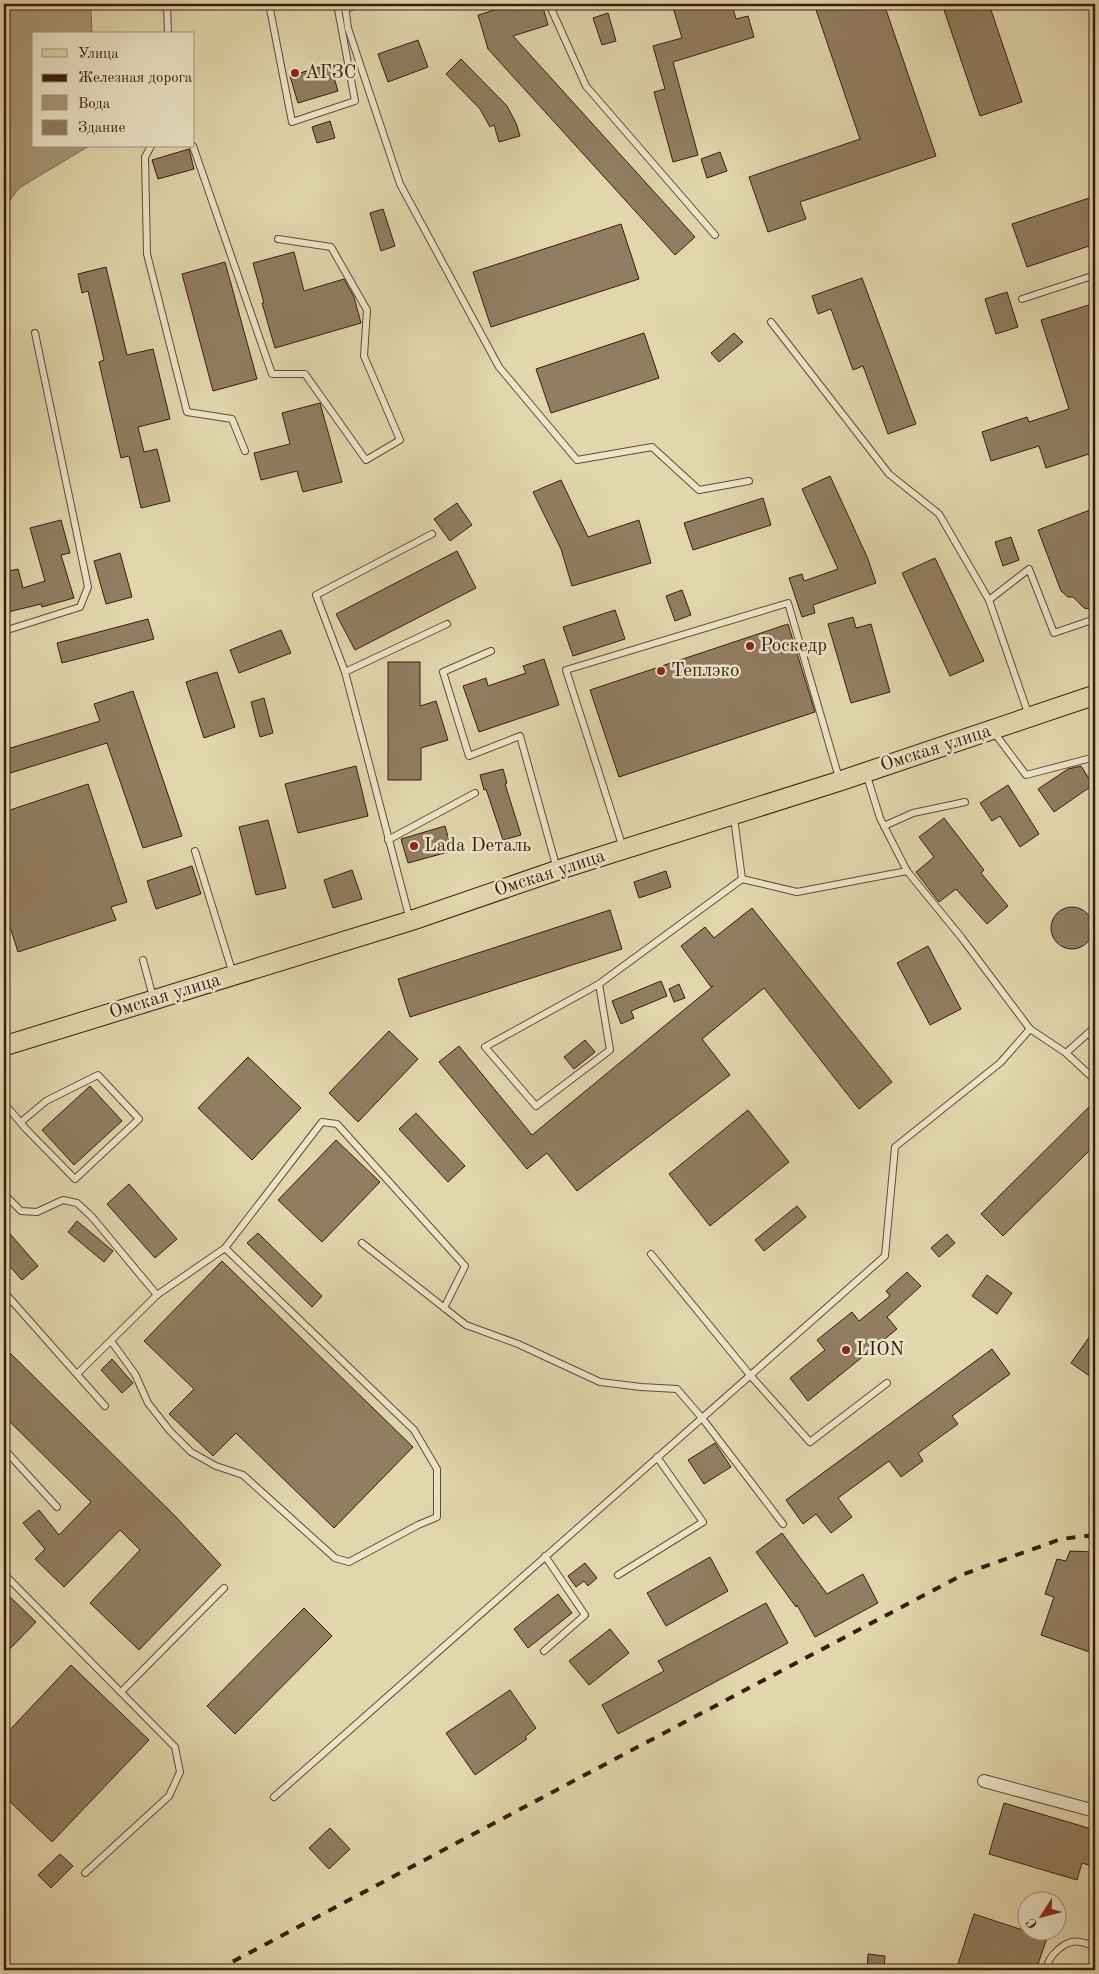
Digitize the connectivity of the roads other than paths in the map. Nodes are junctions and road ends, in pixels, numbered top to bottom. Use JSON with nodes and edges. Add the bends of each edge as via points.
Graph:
{"nodes":[{"id":1,"x":167,"y":4,"type":"edge"},
{"id":2,"x":269,"y":4,"type":"edge"},
{"id":3,"x":342,"y":4,"type":"edge"},
{"id":4,"x":549,"y":4,"type":"edge"},
{"id":5,"x":168,"y":32,"type":"edge"},
{"id":6,"x":150,"y":148,"type":"edge"},
{"id":7,"x":194,"y":148,"type":"edge"},
{"id":8,"x":715,"y":235,"type":"dead end"},
{"id":9,"x":278,"y":239,"type":"dead end"},
{"id":10,"x":1095,"y":274,"type":"edge"},
{"id":11,"x":1022,"y":299,"type":"dead end"},
{"id":12,"x":771,"y":322,"type":"dead end"},
{"id":13,"x":34,"y":332,"type":"dead end"},
{"id":14,"x":245,"y":451,"type":"dead end"},
{"id":15,"x":749,"y":481,"type":"dead end"},
{"id":16,"x":432,"y":534,"type":"dead end"},
{"id":17,"x":989,"y":600,"type":"junction"},
{"id":18,"x":1095,"y":619,"type":"edge"},
{"id":19,"x":446,"y":624,"type":"dead end"},
{"id":20,"x":4,"y":631,"type":"edge"},
{"id":21,"x":491,"y":651,"type":"dead end"},
{"id":22,"x":345,"y":672,"type":"junction"},
{"id":23,"x":1095,"y":695,"type":"edge"},
{"id":24,"x":1029,"y":717,"type":"junction"},
{"id":25,"x":992,"y":731,"type":"junction"},
{"id":26,"x":1095,"y":757,"type":"edge"},
{"id":27,"x":866,"y":772,"type":"junction"},
{"id":28,"x":840,"y":781,"type":"junction"},
{"id":29,"x":475,"y":793,"type":"dead end"},
{"id":30,"x":965,"y":802,"type":"dead end"},
{"id":31,"x":733,"y":814,"type":"junction"},
{"id":32,"x":884,"y":826,"type":"junction"},
{"id":33,"x":388,"y":840,"type":"junction"},
{"id":34,"x":623,"y":850,"type":"junction"},
{"id":35,"x":195,"y":851,"type":"dead end"},
{"id":36,"x":558,"y":870,"type":"junction"},
{"id":37,"x":907,"y":871,"type":"junction"},
{"id":38,"x":742,"y":879,"type":"junction"},
{"id":39,"x":410,"y":921,"type":"junction"},
{"id":40,"x":142,"y":960,"type":"dead end"},
{"id":41,"x":233,"y":976,"type":"junction"},
{"id":42,"x":599,"y":984,"type":"junction"},
{"id":43,"x":154,"y":1000,"type":"junction"},
{"id":44,"x":1095,"y":1028,"type":"edge"},
{"id":45,"x":1030,"y":1029,"type":"junction"},
{"id":46,"x":1088,"y":1034,"type":"junction"},
{"id":47,"x":1095,"y":1040,"type":"edge"},
{"id":48,"x":4,"y":1046,"type":"edge"},
{"id":49,"x":1066,"y":1053,"type":"junction"},
{"id":50,"x":1095,"y":1080,"type":"edge"},
{"id":51,"x":4,"y":1103,"type":"edge"},
{"id":52,"x":21,"y":1122,"type":"junction"},
{"id":53,"x":4,"y":1194,"type":"edge"},
{"id":54,"x":362,"y":1243,"type":"dead end"},
{"id":55,"x":225,"y":1248,"type":"junction"},
{"id":56,"x":651,"y":1254,"type":"dead end"},
{"id":57,"x":4,"y":1292,"type":"edge"},
{"id":58,"x":157,"y":1295,"type":"junction"},
{"id":59,"x":444,"y":1308,"type":"junction"},
{"id":60,"x":110,"y":1341,"type":"junction"},
{"id":61,"x":77,"y":1374,"type":"junction"},
{"id":62,"x":750,"y":1375,"type":"junction"},
{"id":63,"x":887,"y":1383,"type":"dead end"},
{"id":64,"x":105,"y":1406,"type":"dead end"},
{"id":65,"x":702,"y":1418,"type":"junction"},
{"id":66,"x":4,"y":1449,"type":"edge"},
{"id":67,"x":657,"y":1457,"type":"junction"},
{"id":68,"x":57,"y":1507,"type":"dead end"},
{"id":69,"x":783,"y":1524,"type":"dead end"},
{"id":70,"x":546,"y":1556,"type":"junction"},
{"id":71,"x":4,"y":1574,"type":"edge"},
{"id":72,"x":618,"y":1575,"type":"dead end"},
{"id":73,"x":224,"y":1588,"type":"dead end"},
{"id":74,"x":544,"y":1651,"type":"dead end"},
{"id":75,"x":121,"y":1692,"type":"junction"},
{"id":76,"x":984,"y":1781,"type":"dead end"},
{"id":77,"x":274,"y":1797,"type":"dead end"},
{"id":78,"x":1095,"y":1811,"type":"edge"},
{"id":79,"x":85,"y":1873,"type":"dead end"},
{"id":80,"x":1095,"y":1947,"type":"edge"},
{"id":81,"x":1046,"y":1970,"type":"edge"}],
"edges":[{"from":1,"to":5,"type":"lane"},
{"from":2,"to":3,"type":"lane","via":[[292,122],[355,101]]},
{"from":3,"to":15,"type":"lane","via":[[400,184],[499,367],[577,460],[652,447],[699,490]]},
{"from":4,"to":8,"type":"lane","via":[[586,86]]},
{"from":6,"to":14,"type":"lane","via":[[145,157],[147,254],[187,412],[232,419]]},
{"from":7,"to":9,"type":"lane","via":[[272,374],[305,374],[366,460],[400,440],[364,356],[367,310],[331,247]]},
{"from":10,"to":11,"type":"lane"},
{"from":12,"to":17,"type":"lane","via":[[889,474],[939,514]]},
{"from":13,"to":20,"type":"lane","via":[[88,586],[80,607]]},
{"from":16,"to":22,"type":"lane","via":[[316,595]]},
{"from":17,"to":18,"type":"lane","via":[[1029,569],[1054,633]]},
{"from":17,"to":24,"type":"lane"},
{"from":19,"to":22,"type":"lane"},
{"from":21,"to":36,"type":"lane","via":[[443,672],[469,756],[520,736]]},
{"from":22,"to":33,"type":"lane"},
{"from":23,"to":24,"type":"main road","name":"Омская улица"},
{"from":24,"to":25,"type":"main road","name":"Омская улица"},
{"from":25,"to":26,"type":"lane","via":[[1026,775]]},
{"from":25,"to":27,"type":"main road","name":"Омская улица"},
{"from":27,"to":28,"type":"main road","name":"Омская улица"},
{"from":27,"to":32,"type":"lane"},
{"from":28,"to":31,"type":"main road","name":"Омская улица"},
{"from":28,"to":34,"type":"lane","via":[[788,603],[566,670]]},
{"from":29,"to":33,"type":"lane"},
{"from":30,"to":32,"type":"lane","via":[[913,813]]},
{"from":31,"to":34,"type":"main road","name":"Омская улица"},
{"from":31,"to":38,"type":"lane"},
{"from":32,"to":37,"type":"lane"},
{"from":33,"to":39,"type":"lane"},
{"from":34,"to":36,"type":"main road","name":"Омская улица"},
{"from":35,"to":41,"type":"lane"},
{"from":36,"to":39,"type":"main road","name":"Омская улица"},
{"from":37,"to":38,"type":"lane","via":[[797,892]]},
{"from":37,"to":45,"type":"lane"},
{"from":38,"to":42,"type":"lane"},
{"from":39,"to":41,"type":"main road","name":"Омская улица"},
{"from":40,"to":43,"type":"lane"},
{"from":41,"to":43,"type":"main road","name":"Омская улица"},
{"from":42,"to":42,"type":"lane","via":[[610,1050],[536,1106],[485,1047]]},
{"from":43,"to":48,"type":"main road","name":"Омская улица"},
{"from":44,"to":46,"type":"lane"},
{"from":45,"to":49,"type":"lane"},
{"from":45,"to":62,"type":"lane","via":[[1000,1063],[895,1147],[885,1256]]},
{"from":46,"to":47,"type":"lane"},
{"from":46,"to":49,"type":"lane"},
{"from":49,"to":50,"type":"lane"},
{"from":51,"to":52,"type":"lane"},
{"from":52,"to":52,"type":"lane","via":[[46,1101],[98,1075],[139,1119],[75,1179]]},
{"from":53,"to":58,"type":"lane","via":[[21,1211],[37,1212],[63,1200],[77,1203]]},
{"from":54,"to":59,"type":"lane"},
{"from":55,"to":58,"type":"lane"},
{"from":55,"to":59,"type":"lane","via":[[322,1122],[337,1124],[465,1266]]},
{"from":55,"to":60,"type":"lane","via":[[414,1430],[437,1469],[437,1517],[349,1562],[334,1558],[243,1475],[216,1466],[191,1452],[148,1403],[135,1374]]},
{"from":56,"to":62,"type":"lane"},
{"from":57,"to":61,"type":"lane"},
{"from":58,"to":60,"type":"lane"},
{"from":59,"to":65,"type":"lane","via":[[466,1325],[518,1344],[600,1382],[677,1389]]},
{"from":60,"to":61,"type":"lane"},
{"from":61,"to":64,"type":"lane"},
{"from":62,"to":63,"type":"lane","via":[[810,1442]]},
{"from":62,"to":65,"type":"lane"},
{"from":65,"to":67,"type":"lane"},
{"from":65,"to":69,"type":"lane"},
{"from":66,"to":68,"type":"lane"},
{"from":67,"to":70,"type":"lane"},
{"from":67,"to":72,"type":"lane","via":[[703,1522]]},
{"from":70,"to":74,"type":"lane","via":[[585,1615]]},
{"from":70,"to":77,"type":"lane"},
{"from":71,"to":75,"type":"lane"},
{"from":73,"to":75,"type":"lane"},
{"from":75,"to":79,"type":"lane","via":[[175,1747],[180,1772],[169,1796]]},
{"from":76,"to":78,"type":"street"},
{"from":80,"to":81,"type":"lane","via":[[1079,1941],[1066,1944],[1056,1952]]}]}
